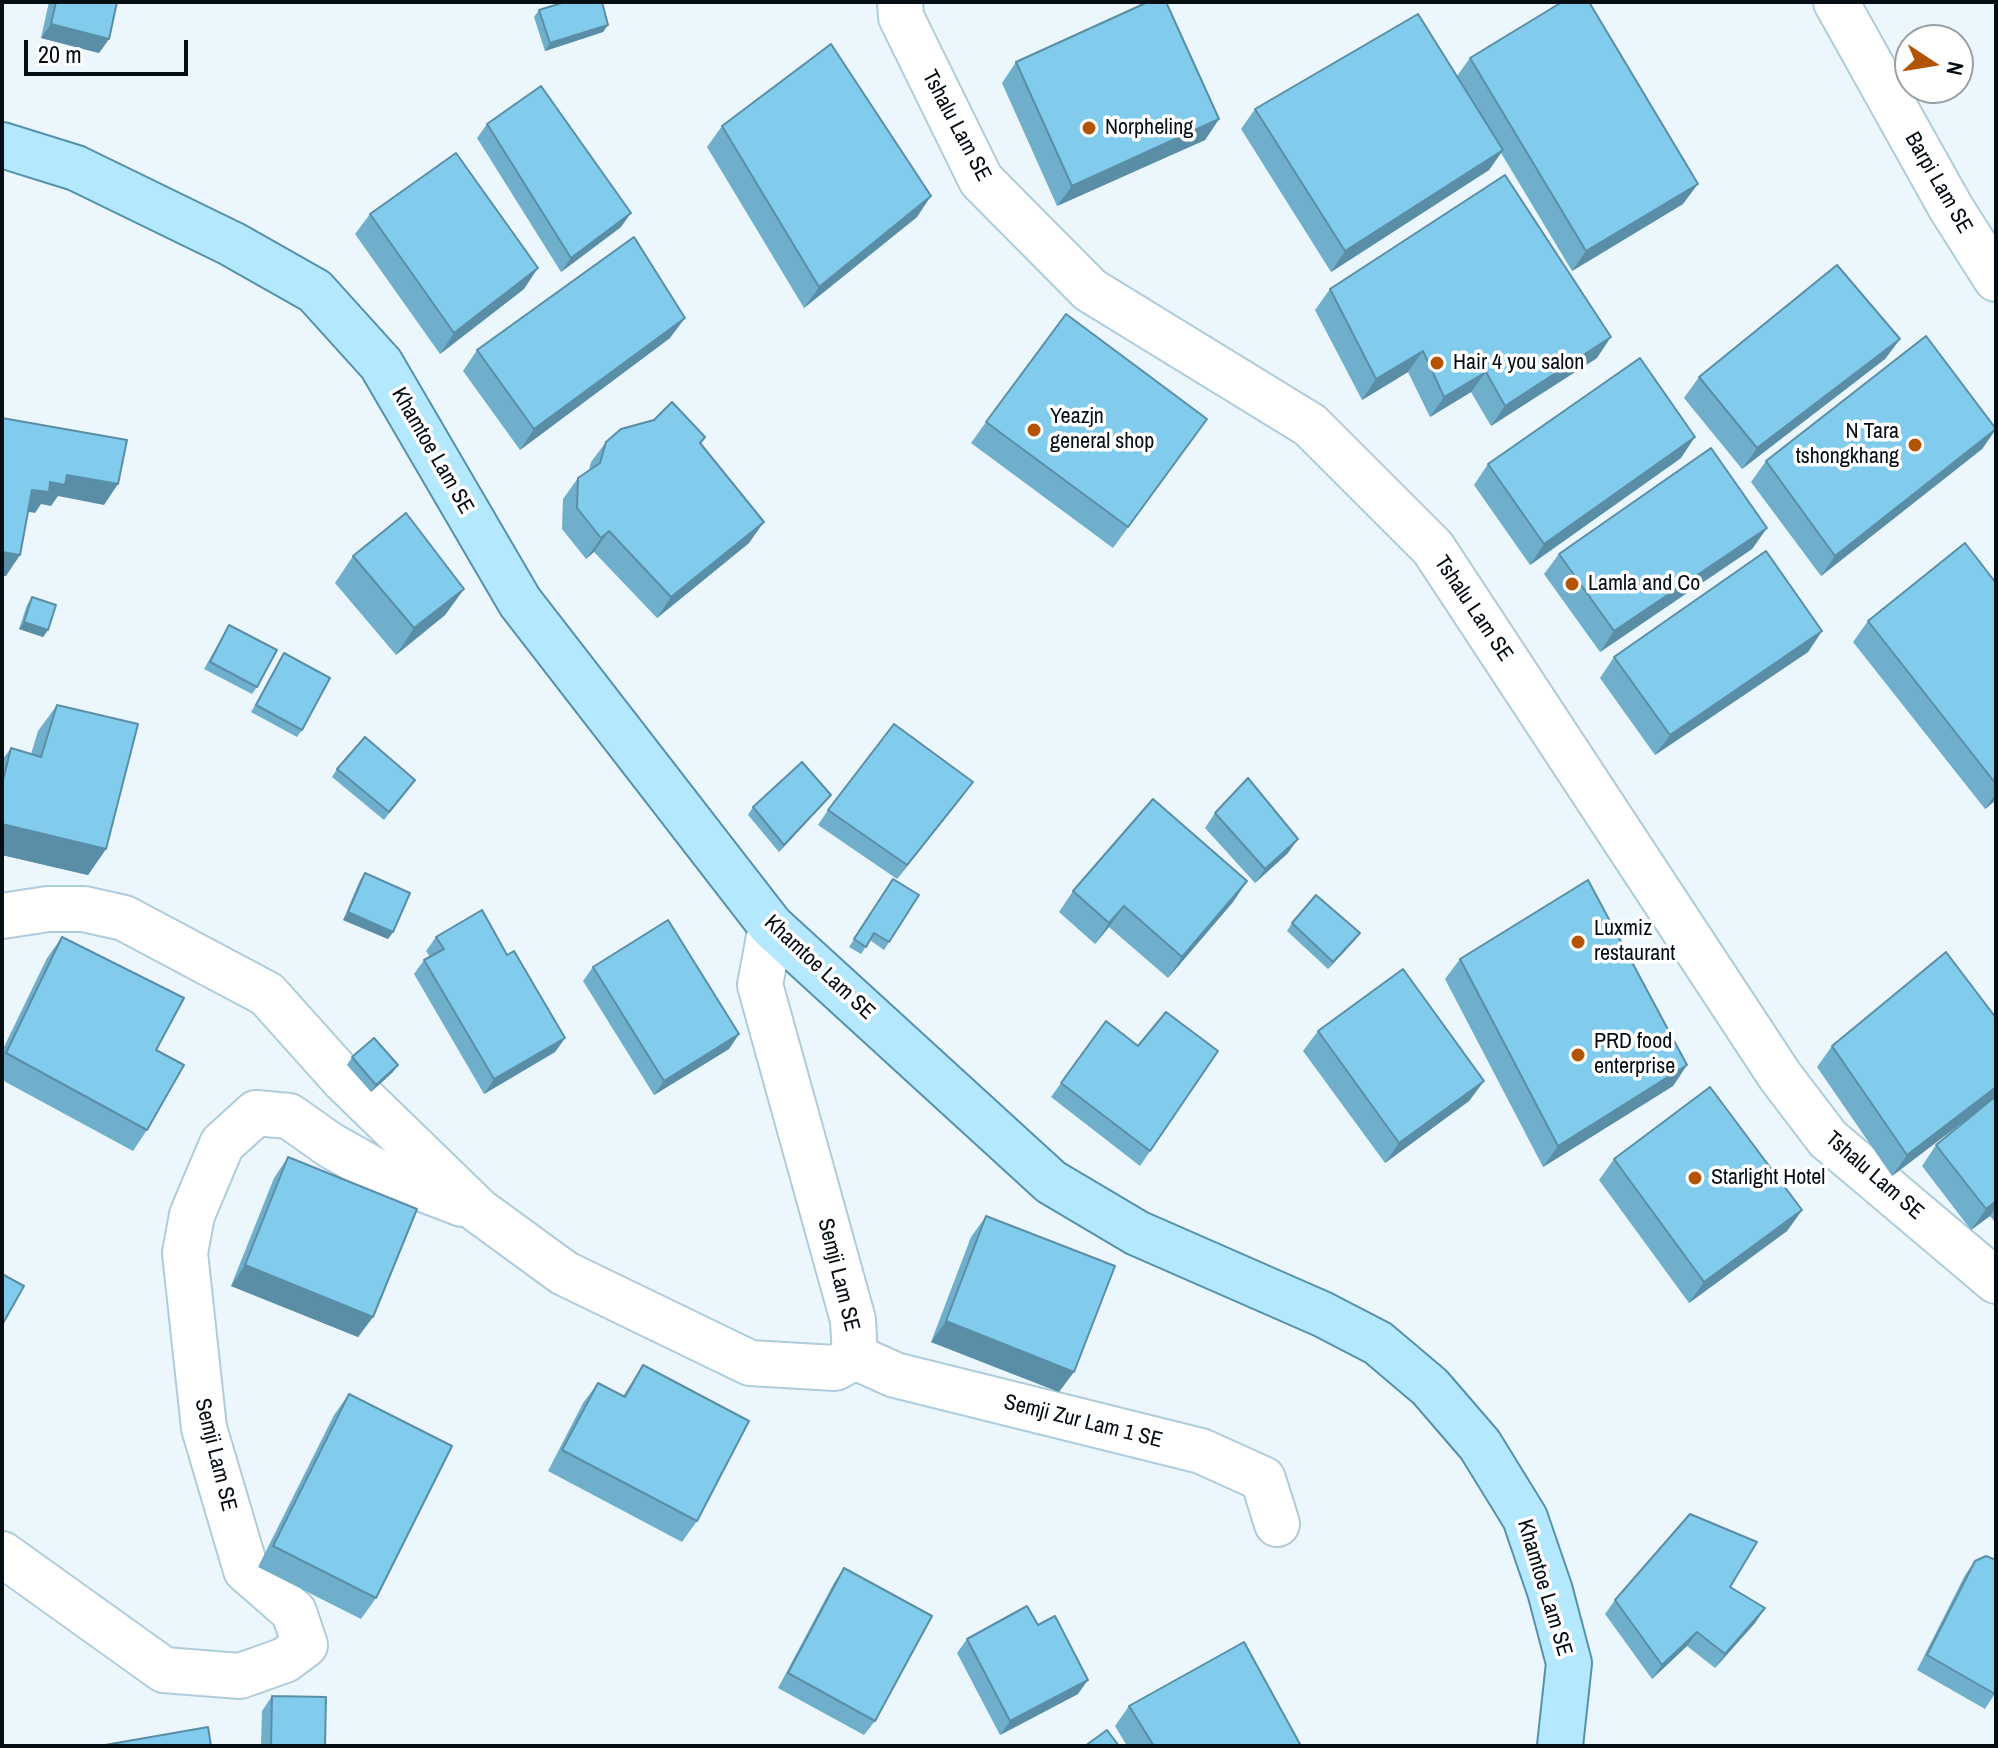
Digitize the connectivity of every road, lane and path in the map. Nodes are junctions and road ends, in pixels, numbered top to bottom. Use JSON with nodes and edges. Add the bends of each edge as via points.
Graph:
{"nodes":[{"id":1,"x":900,"y":2,"type":"edge"},
{"id":2,"x":1836,"y":2,"type":"edge"},
{"id":3,"x":2,"y":145,"type":"edge"},
{"id":4,"x":1996,"y":279,"type":"edge"},
{"id":5,"x":2,"y":916,"type":"edge"},
{"id":6,"x":771,"y":926,"type":"junction"},
{"id":7,"x":479,"y":1211,"type":"junction"},
{"id":8,"x":1996,"y":1281,"type":"edge"},
{"id":9,"x":855,"y":1357,"type":"junction"},
{"id":10,"x":1277,"y":1524,"type":"dead end"},
{"id":11,"x":2,"y":1554,"type":"edge"},
{"id":12,"x":1560,"y":1746,"type":"edge"}],
"edges":[{"from":1,"to":8,"type":"street","name":"Tshalu Lam SE","via":[[901,17],[981,180],[1090,290],[1310,425],[1433,548],[1780,1076],[1828,1139]]},
{"from":2,"to":4,"type":"street","name":"Barpi Lam SE"},
{"from":3,"to":6,"type":"main road","name":"Khamtoe Lam SE","via":[[76,168],[315,291],[381,364],[520,602]]},
{"from":5,"to":7,"type":"street","name":"Semji Lam SE","via":[[84,909],[124,918],[267,994],[344,1080]]},
{"from":6,"to":9,"type":"street","name":"Semji Lam SE","via":[[760,985],[853,1320]]},
{"from":6,"to":12,"type":"main road","name":"Khamtoe Lam SE","via":[[1051,1182],[1137,1233],[1378,1343],[1430,1387],[1480,1445],[1525,1518],[1569,1663]]},
{"from":7,"to":9,"type":"street","name":"Semji Lam SE","via":[[564,1273],[750,1363],[835,1368]]},
{"from":7,"to":11,"type":"street","name":"Semji Lam SE","via":[[376,1171],[289,1116],[256,1113],[222,1144],[192,1215],[185,1253],[202,1413],[246,1570],[294,1612],[305,1645],[285,1660],[240,1676],[164,1670]]},
{"from":9,"to":10,"type":"street","name":"Semji Zur Lam 1 SE","via":[[895,1375],[1201,1451],[1263,1479]]}]}
